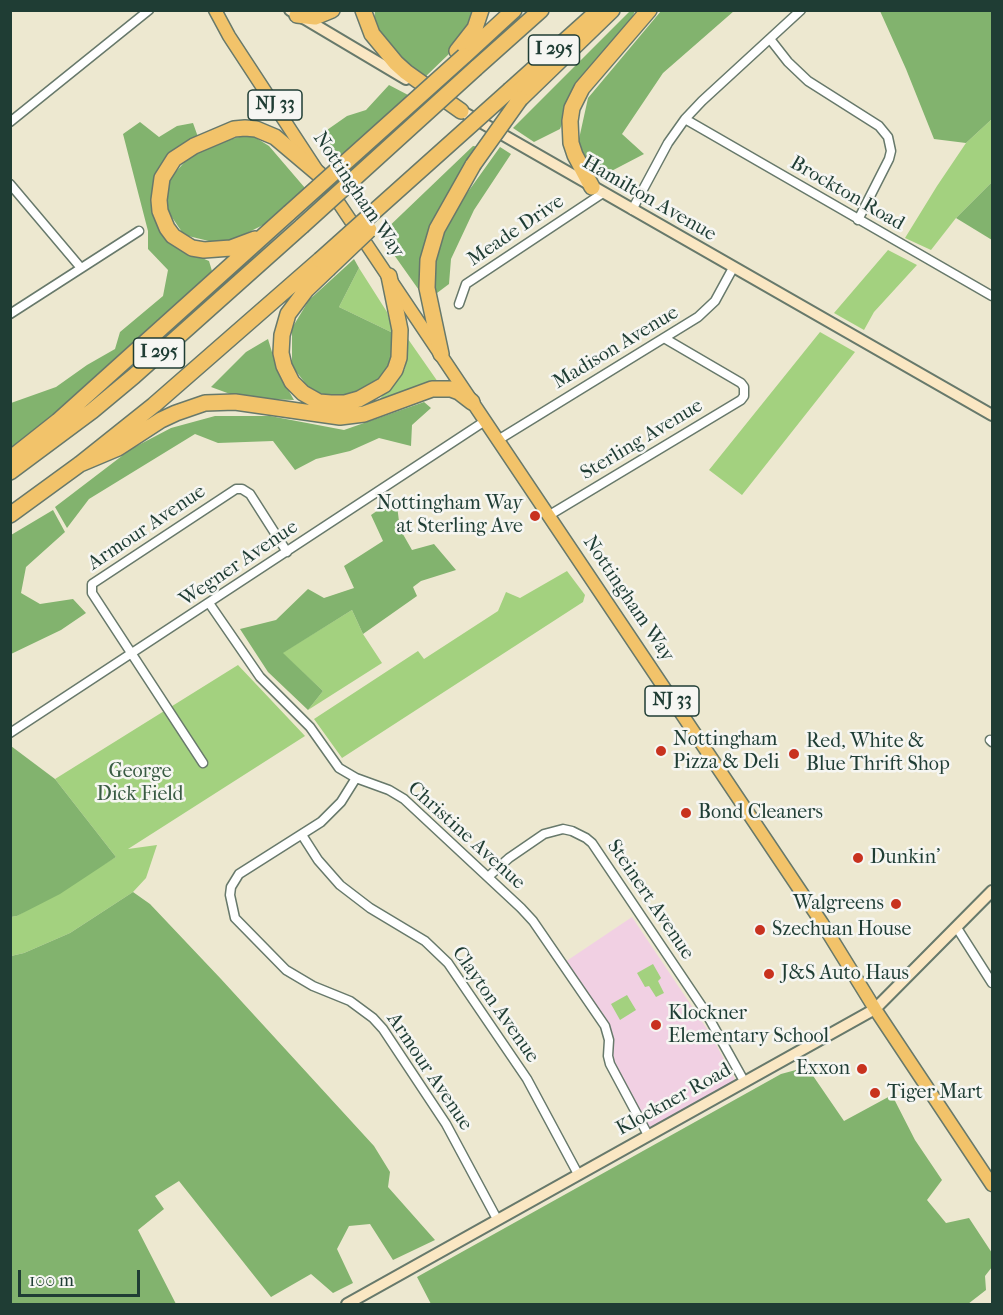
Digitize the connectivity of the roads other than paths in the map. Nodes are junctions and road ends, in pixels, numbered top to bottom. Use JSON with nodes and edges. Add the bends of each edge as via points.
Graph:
{"nodes":[{"id":1,"x":149,"y":10,"type":"edge"},
{"id":2,"x":205,"y":10,"type":"edge"},
{"id":3,"x":217,"y":10,"type":"edge"},
{"id":4,"x":332,"y":10,"type":"edge"},
{"id":5,"x":363,"y":10,"type":"edge"},
{"id":6,"x":481,"y":10,"type":"edge"},
{"id":7,"x":514,"y":10,"type":"edge"},
{"id":8,"x":541,"y":10,"type":"edge"},
{"id":9,"x":599,"y":10,"type":"edge"},
{"id":10,"x":612,"y":10,"type":"edge"},
{"id":11,"x":649,"y":10,"type":"edge"},
{"id":12,"x":801,"y":10,"type":"edge"},
{"id":13,"x":293,"y":13,"type":"edge"},
{"id":14,"x":229,"y":36,"type":"junction"},
{"id":15,"x":770,"y":39,"type":"junction"},
{"id":16,"x":460,"y":55,"type":"junction"},
{"id":17,"x":515,"y":95,"type":"junction"},
{"id":18,"x":461,"y":111,"type":"junction"},
{"id":19,"x":685,"y":119,"type":"junction"},
{"id":20,"x":10,"y":122,"type":"edge"},
{"id":21,"x":320,"y":175,"type":"junction"},
{"id":22,"x":10,"y":184,"type":"edge"},
{"id":23,"x":597,"y":190,"type":"junction"},
{"id":24,"x":632,"y":210,"type":"junction"},
{"id":25,"x":858,"y":220,"type":"junction"},
{"id":26,"x":138,"y":231,"type":"dead end"},
{"id":27,"x":266,"y":235,"type":"junction"},
{"id":28,"x":324,"y":265,"type":"junction"},
{"id":29,"x":81,"y":268,"type":"junction"},
{"id":30,"x":733,"y":268,"type":"junction"},
{"id":31,"x":389,"y":276,"type":"junction"},
{"id":32,"x":993,"y":296,"type":"edge"},
{"id":33,"x":459,"y":304,"type":"dead end"},
{"id":34,"x":10,"y":314,"type":"edge"},
{"id":35,"x":664,"y":338,"type":"junction"},
{"id":36,"x":441,"y":354,"type":"junction"},
{"id":37,"x":472,"y":402,"type":"junction"},
{"id":38,"x":993,"y":415,"type":"edge"},
{"id":39,"x":485,"y":421,"type":"junction"},
{"id":40,"x":498,"y":440,"type":"junction"},
{"id":41,"x":10,"y":459,"type":"edge"},
{"id":42,"x":80,"y":464,"type":"junction"},
{"id":43,"x":10,"y":472,"type":"edge"},
{"id":44,"x":10,"y":515,"type":"edge"},
{"id":45,"x":548,"y":516,"type":"junction"},
{"id":46,"x":287,"y":552,"type":"junction"},
{"id":47,"x":209,"y":603,"type":"junction"},
{"id":48,"x":132,"y":655,"type":"junction"},
{"id":49,"x":10,"y":733,"type":"edge"},
{"id":50,"x":203,"y":763,"type":"dead end"},
{"id":51,"x":356,"y":778,"type":"junction"},
{"id":52,"x":302,"y":835,"type":"junction"},
{"id":53,"x":488,"y":877,"type":"junction"},
{"id":54,"x":993,"y":891,"type":"edge"},
{"id":55,"x":957,"y":928,"type":"junction"},
{"id":56,"x":993,"y":982,"type":"edge"},
{"id":57,"x":875,"y":1009,"type":"junction"},
{"id":58,"x":744,"y":1081,"type":"junction"},
{"id":59,"x":648,"y":1135,"type":"junction"},
{"id":60,"x":988,"y":1167,"type":"edge"},
{"id":61,"x":578,"y":1174,"type":"junction"},
{"id":62,"x":992,"y":1185,"type":"edge"},
{"id":63,"x":497,"y":1219,"type":"junction"},
{"id":64,"x":347,"y":1305,"type":"edge"}],
"edges":[{"from":1,"to":20,"type":"street"},
{"from":2,"to":14,"type":"main road","name":"Nottingham Way","number":"NJ 33"},
{"from":3,"to":14,"type":"main road","name":"Nottingham Way","number":"NJ 33"},
{"from":4,"to":13,"type":"highway","via":[[315,17]]},
{"from":5,"to":18,"type":"highway","via":[[372,34],[396,63]]},
{"from":6,"to":16,"type":"highway"},
{"from":7,"to":16,"type":"highway"},
{"from":8,"to":43,"type":"highway","number":"I 295","bridge":true,"via":[[134,376]]},
{"from":9,"to":17,"type":"highway","number":"I 295"},
{"from":10,"to":17,"type":"highway"},
{"from":11,"to":23,"type":"highway","via":[[582,88],[572,108],[571,143]]},
{"from":12,"to":15,"type":"street"},
{"from":13,"to":18,"type":"main road","name":"Hamilton Avenue"},
{"from":14,"to":21,"type":"main road","name":"Nottingham Way","number":"NJ 33"},
{"from":15,"to":19,"type":"street"},
{"from":15,"to":25,"type":"street","via":[[808,81],[879,126],[888,137],[890,159]]},
{"from":16,"to":27,"type":"highway","bridge":true},
{"from":17,"to":28,"type":"highway","number":"I 295","bridge":true,"via":[[428,164],[415,187]]},
{"from":17,"to":36,"type":"highway","bridge":true,"via":[[437,229],[428,260],[427,288]]},
{"from":18,"to":23,"type":"main road","name":"Hamilton Avenue"},
{"from":19,"to":24,"type":"street"},
{"from":19,"to":25,"type":"street","name":"Brockton Road"},
{"from":21,"to":27,"type":"highway","via":[[275,137],[245,128],[194,146],[167,168],[159,189],[160,211],[167,228],[181,242],[192,248],[218,250]]},
{"from":21,"to":31,"type":"main road","name":"Nottingham Way","number":"NJ 33"},
{"from":22,"to":29,"type":"street"},
{"from":23,"to":24,"type":"main road","name":"Hamilton Avenue"},
{"from":23,"to":33,"type":"street","name":"Meade Drive","via":[[466,284]]},
{"from":24,"to":30,"type":"main road","name":"Hamilton Avenue"},
{"from":25,"to":32,"type":"street","name":"Brockton Road"},
{"from":26,"to":29,"type":"street"},
{"from":27,"to":41,"type":"highway","via":[[58,421]]},
{"from":28,"to":31,"type":"highway","via":[[288,314],[281,353],[292,382],[320,402],[359,399],[384,385],[395,370],[400,334]]},
{"from":28,"to":42,"type":"highway","number":"I 295"},
{"from":29,"to":34,"type":"street"},
{"from":30,"to":35,"type":"street","name":"Madison Avenue","via":[[707,310]]},
{"from":30,"to":38,"type":"main road","name":"Hamilton Avenue"},
{"from":31,"to":36,"type":"main road","name":"Nottingham Way","number":"NJ 33"},
{"from":35,"to":40,"type":"street","name":"Madison Avenue"},
{"from":35,"to":45,"type":"street","name":"Sterling Avenue","via":[[741,383],[745,392],[741,400]]},
{"from":36,"to":37,"type":"main road","name":"Nottingham Way","number":"NJ 33"},
{"from":37,"to":39,"type":"main road","name":"Nottingham Way","number":"NJ 33"},
{"from":37,"to":42,"type":"highway","via":[[451,389],[432,389],[364,414],[340,417],[235,402],[205,403],[168,416],[118,448]]},
{"from":39,"to":40,"type":"main road","name":"Nottingham Way","number":"NJ 33"},
{"from":39,"to":46,"type":"street","name":"Wegner Avenue"},
{"from":40,"to":45,"type":"main road","name":"Nottingham Way","number":"NJ 33"},
{"from":42,"to":44,"type":"highway","number":"I 295"},
{"from":45,"to":57,"type":"main road","name":"Nottingham Way","number":"NJ 33","via":[[822,923]]},
{"from":46,"to":47,"type":"street","name":"Wegner Avenue"},
{"from":46,"to":48,"type":"street","name":"Armour Avenue","via":[[250,494],[236,489],[108,572],[92,584],[92,593]]},
{"from":47,"to":48,"type":"street","name":"Wegner Avenue"},
{"from":47,"to":51,"type":"street","name":"Christine Avenue","via":[[260,676],[310,727],[339,768]]},
{"from":48,"to":49,"type":"street","name":"Wegner Avenue"},
{"from":48,"to":50,"type":"street","name":"Armour Avenue"},
{"from":51,"to":52,"type":"street","name":"Armour Avenue","via":[[333,812]]},
{"from":51,"to":53,"type":"street","name":"Christine Avenue","via":[[404,799]]},
{"from":52,"to":61,"type":"street","name":"Clayton Avenue","via":[[340,885],[425,941],[448,963],[527,1080]]},
{"from":52,"to":63,"type":"street","name":"Armour Avenue","via":[[234,880],[230,895],[235,918],[286,970],[350,1001],[383,1029],[446,1124]]},
{"from":53,"to":58,"type":"street","name":"Steinert Avenue","via":[[544,834],[563,829],[586,838],[705,1011]]},
{"from":53,"to":59,"type":"street","name":"Christine Avenue","via":[[533,921],[605,1026],[610,1064]]},
{"from":54,"to":55,"type":"main road","name":"Klockner Road"},
{"from":55,"to":56,"type":"street"},
{"from":55,"to":57,"type":"main road","name":"Klockner Road"},
{"from":57,"to":58,"type":"main road","name":"Klockner Road"},
{"from":57,"to":60,"type":"main road","name":"Nottingham Way","number":"NJ 33"},
{"from":58,"to":59,"type":"main road","name":"Klockner Road"},
{"from":59,"to":61,"type":"main road","name":"Klockner Road"},
{"from":60,"to":62,"type":"main road","name":"Nottingham Way","number":"NJ 33"},
{"from":61,"to":63,"type":"main road","name":"Klockner Road"},
{"from":63,"to":64,"type":"main road","name":"Klockner Road"}]}
